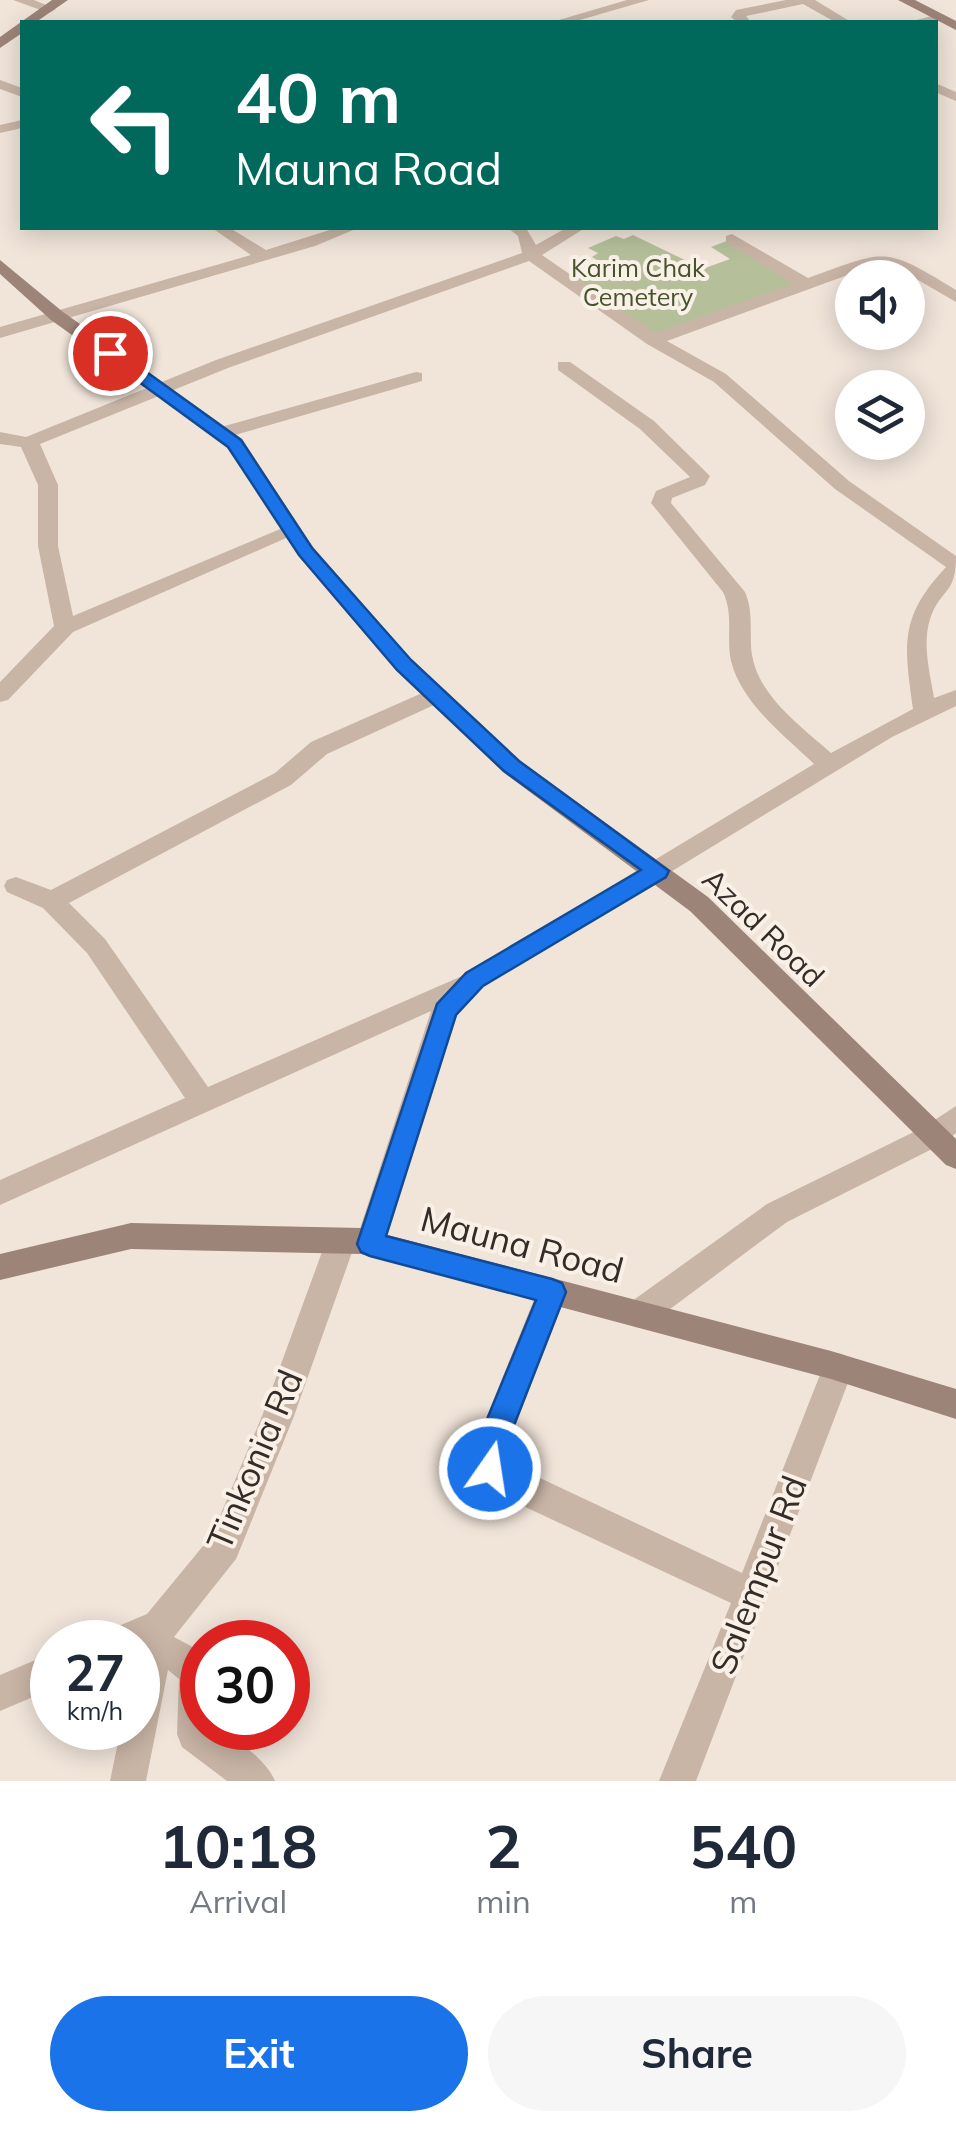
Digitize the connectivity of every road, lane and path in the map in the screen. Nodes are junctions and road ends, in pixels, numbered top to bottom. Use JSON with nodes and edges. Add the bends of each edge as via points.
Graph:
{"nodes":[{"id":1,"x":20,"y":0,"type":"edge"},
{"id":2,"x":642,"y":0,"type":"edge"},
{"id":3,"x":805,"y":0,"type":"edge"},
{"id":4,"x":905,"y":0,"type":"edge"},
{"id":5,"x":54,"y":4,"type":"edge"},
{"id":6,"x":739,"y":14,"type":"edge"},
{"id":7,"x":939,"y":18,"type":"junction"},
{"id":8,"x":31,"y":20,"type":"edge"},
{"id":9,"x":567,"y":20,"type":"edge"},
{"id":10,"x":840,"y":20,"type":"edge"},
{"id":11,"x":928,"y":20,"type":"edge"},
{"id":12,"x":956,"y":26,"type":"edge"},
{"id":13,"x":20,"y":29,"type":"edge"},
{"id":14,"x":0,"y":44,"type":"edge"},
{"id":15,"x":223,"y":230,"type":"edge"},
{"id":16,"x":344,"y":230,"type":"edge"},
{"id":17,"x":519,"y":230,"type":"edge"},
{"id":18,"x":575,"y":230,"type":"edge"},
{"id":19,"x":732,"y":239,"type":"dead end"},
{"id":20,"x":531,"y":255,"type":"junction"},
{"id":21,"x":264,"y":256,"type":"junction"},
{"id":22,"x":0,"y":266,"type":"edge"},
{"id":23,"x":805,"y":284,"type":"junction"},
{"id":24,"x":956,"y":297,"type":"edge"},
{"id":25,"x":57,"y":316,"type":"junction"},
{"id":26,"x":0,"y":333,"type":"edge"},
{"id":27,"x":652,"y":340,"type":"junction"},
{"id":28,"x":564,"y":366,"type":"dead end"},
{"id":29,"x":416,"y":377,"type":"dead end"},
{"id":30,"x":163,"y":390,"type":"junction"},
{"id":31,"x":220,"y":432,"type":"junction"},
{"id":32,"x":0,"y":438,"type":"edge"},
{"id":33,"x":30,"y":443,"type":"junction"},
{"id":34,"x":292,"y":532,"type":"junction"},
{"id":35,"x":956,"y":567,"type":"edge"},
{"id":36,"x":64,"y":626,"type":"junction"},
{"id":37,"x":0,"y":695,"type":"edge"},
{"id":38,"x":436,"y":696,"type":"junction"},
{"id":39,"x":956,"y":696,"type":"edge"},
{"id":40,"x":925,"y":712,"type":"junction"},
{"id":41,"x":830,"y":765,"type":"junction"},
{"id":42,"x":658,"y":871,"type":"junction"},
{"id":43,"x":5,"y":886,"type":"edge"},
{"id":44,"x":52,"y":901,"type":"junction"},
{"id":45,"x":474,"y":979,"type":"junction"},
{"id":46,"x":203,"y":1102,"type":"junction"},
{"id":47,"x":945,"y":1126,"type":"edge"},
{"id":48,"x":956,"y":1156,"type":"edge"},
{"id":49,"x":0,"y":1192,"type":"edge"},
{"id":50,"x":356,"y":1242,"type":"junction"},
{"id":51,"x":0,"y":1267,"type":"edge"},
{"id":52,"x":552,"y":1292,"type":"junction"},
{"id":53,"x":639,"y":1314,"type":"junction"},
{"id":54,"x":838,"y":1367,"type":"junction"},
{"id":55,"x":956,"y":1404,"type":"edge"},
{"id":56,"x":751,"y":1595,"type":"junction"},
{"id":57,"x":160,"y":1621,"type":"edge"},
{"id":58,"x":160,"y":1646,"type":"edge"},
{"id":59,"x":30,"y":1681,"type":"edge"},
{"id":60,"x":0,"y":1694,"type":"edge"},
{"id":61,"x":132,"y":1750,"type":"edge"},
{"id":62,"x":128,"y":1781,"type":"edge"},
{"id":63,"x":257,"y":1781,"type":"edge"},
{"id":64,"x":677,"y":1781,"type":"edge"}],
"edges":[{"from":1,"to":5,"type":"street"},
{"from":2,"to":9,"type":"street"},
{"from":3,"to":6,"type":"street"},
{"from":3,"to":10,"type":"street"},
{"from":4,"to":7,"type":"street"},
{"from":5,"to":8,"type":"street"},
{"from":7,"to":11,"type":"street"},
{"from":7,"to":12,"type":"street"},
{"from":13,"to":14,"type":"street"},
{"from":15,"to":21,"type":"street"},
{"from":16,"to":21,"type":"street"},
{"from":17,"to":20,"type":"street"},
{"from":18,"to":20,"type":"street"},
{"from":19,"to":23,"type":"street"},
{"from":20,"to":27,"type":"street"},
{"from":20,"to":30,"type":"street"},
{"from":21,"to":25,"type":"street"},
{"from":22,"to":25,"type":"street","name":"Azad Road"},
{"from":23,"to":24,"type":"street","via":[[889,259]]},
{"from":23,"to":27,"type":"street"},
{"from":25,"to":26,"type":"street"},
{"from":25,"to":30,"type":"street","name":"Azad Road"},
{"from":27,"to":35,"type":"street","via":[[720,378],[842,485]]},
{"from":28,"to":41,"type":"street","via":[[646,425],[700,476],[663,495],[661,503],[736,594],[742,659],[758,690]]},
{"from":29,"to":31,"type":"street"},
{"from":30,"to":31,"type":"street","name":"Azad Road"},
{"from":30,"to":33,"type":"street"},
{"from":31,"to":34,"type":"street","name":"Azad Road"},
{"from":32,"to":33,"type":"street"},
{"from":33,"to":36,"type":"street","via":[[48,486],[48,546]]},
{"from":34,"to":36,"type":"street"},
{"from":34,"to":38,"type":"street","name":"Azad Road"},
{"from":35,"to":40,"type":"street","via":[[917,618]]},
{"from":36,"to":37,"type":"street"},
{"from":38,"to":42,"type":"street","name":"Azad Road","via":[[512,766]]},
{"from":38,"to":44,"type":"street","via":[[319,748],[283,780]]},
{"from":39,"to":40,"type":"street"},
{"from":40,"to":41,"type":"street"},
{"from":41,"to":42,"type":"street"},
{"from":42,"to":45,"type":"street"},
{"from":42,"to":47,"type":"street","name":"Azad Road"},
{"from":43,"to":44,"type":"street"},
{"from":44,"to":46,"type":"street","via":[[96,946]]},
{"from":45,"to":46,"type":"street"},
{"from":45,"to":50,"type":"street","name":"Tinkonia Rd","via":[[446,1010]]},
{"from":46,"to":49,"type":"street"},
{"from":47,"to":48,"type":"street","name":"Azad Road"},
{"from":47,"to":53,"type":"street","via":[[777,1213]]},
{"from":50,"to":51,"type":"street","name":"Mauna Road","via":[[131,1236]]},
{"from":50,"to":52,"type":"street","name":"Mauna Road"},
{"from":50,"to":57,"type":"street","name":"Tinkonia Rd","via":[[224,1547]]},
{"from":52,"to":53,"type":"street","name":"Mauna Road"},
{"from":52,"to":56,"type":"street","via":[[489,1451],[490,1469]]},
{"from":53,"to":54,"type":"street","name":"Mauna Road"},
{"from":54,"to":55,"type":"street","name":"Mauna Road"},
{"from":54,"to":56,"type":"street","name":"Salempur Rd"},
{"from":56,"to":64,"type":"street","name":"Salempur Rd"},
{"from":58,"to":63,"type":"street","via":[[197,1673],[193,1719],[199,1740]]},
{"from":59,"to":60,"type":"street"},
{"from":61,"to":62,"type":"street"}]}
